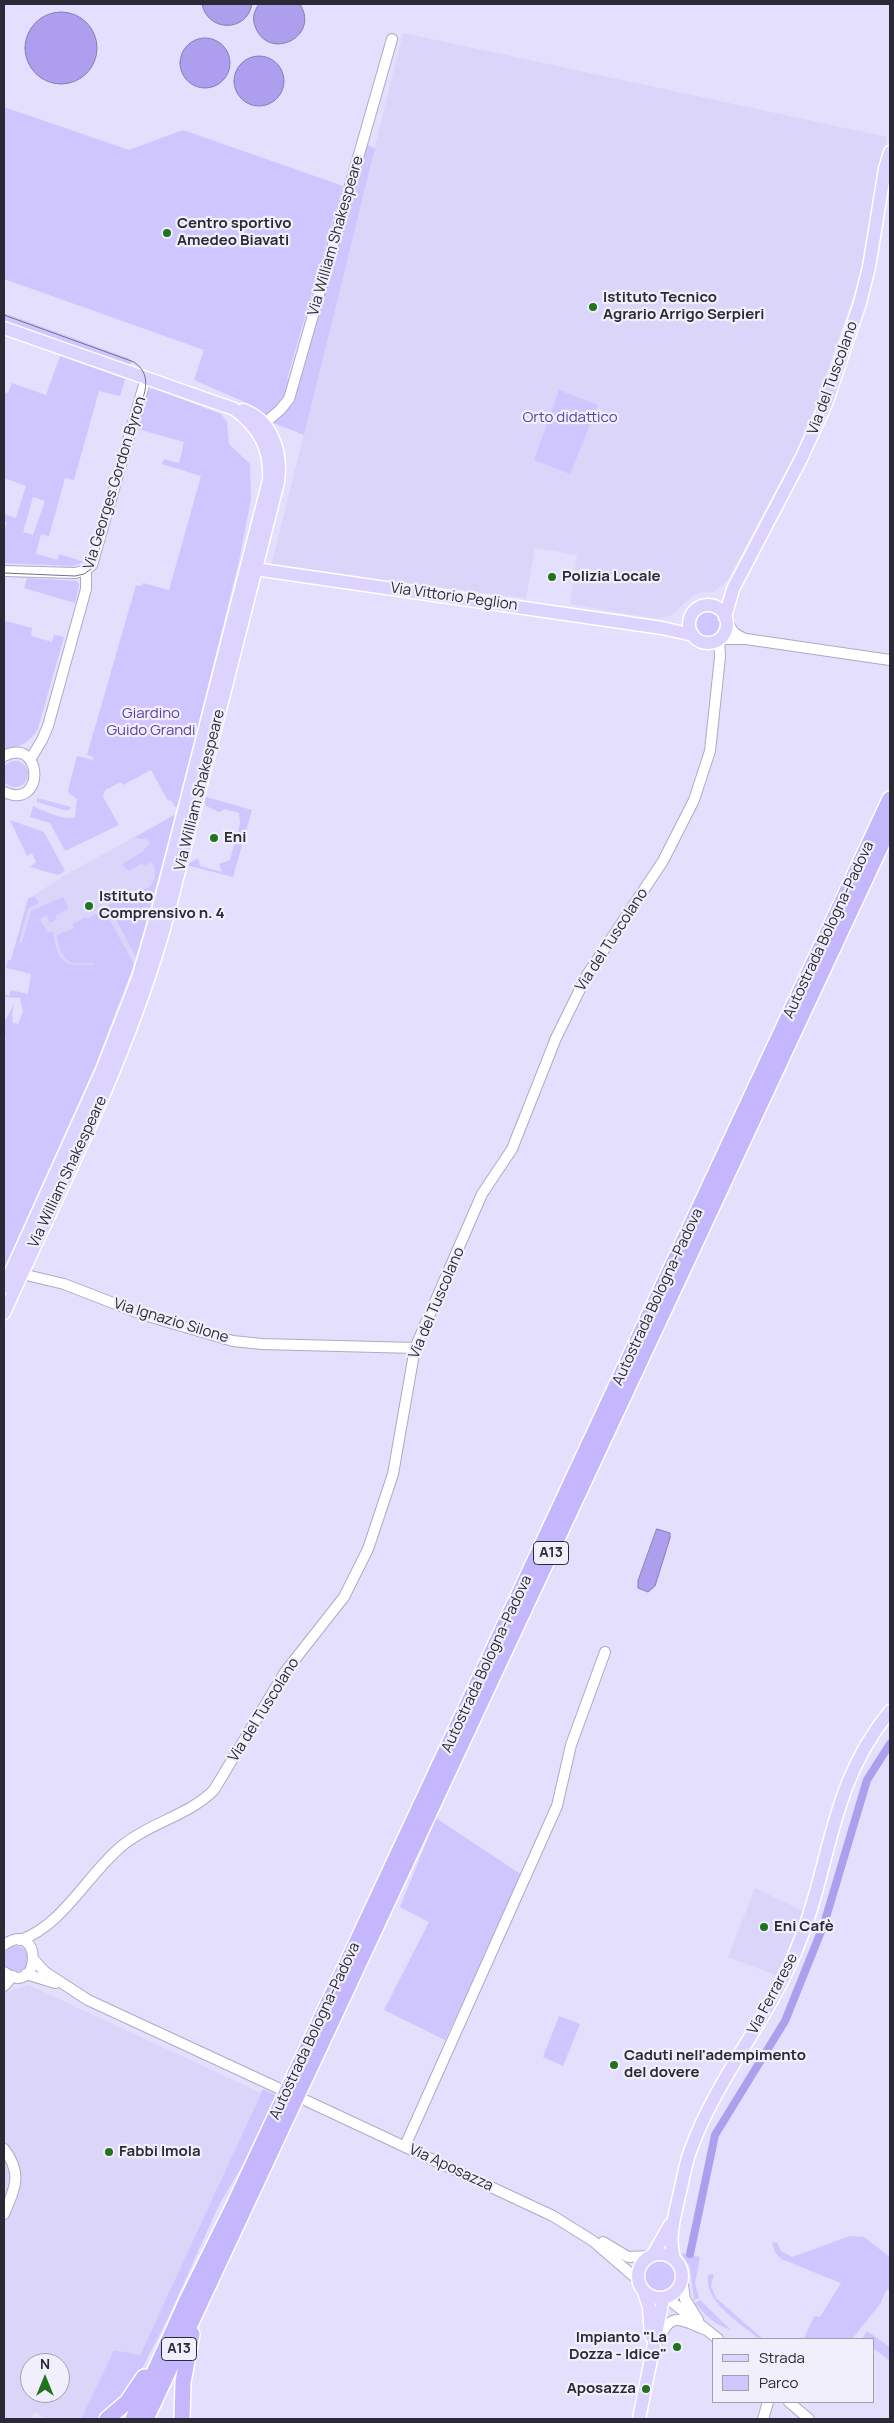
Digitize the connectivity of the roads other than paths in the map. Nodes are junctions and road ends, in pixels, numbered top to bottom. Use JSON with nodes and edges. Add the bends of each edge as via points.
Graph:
{"nodes":[{"id":1,"x":392,"y":39,"type":"dead end"},
{"id":2,"x":890,"y":152,"type":"edge"},
{"id":3,"x":4,"y":328,"type":"edge"},
{"id":4,"x":146,"y":378,"type":"junction"},
{"id":5,"x":260,"y":427,"type":"junction"},
{"id":6,"x":251,"y":568,"type":"junction"},
{"id":7,"x":4,"y":570,"type":"edge"},
{"id":8,"x":86,"y":570,"type":"junction"},
{"id":9,"x":733,"y":589,"type":"junction"},
{"id":10,"x":708,"y":605,"type":"junction"},
{"id":11,"x":694,"y":611,"type":"junction"},
{"id":12,"x":726,"y":620,"type":"junction"},
{"id":13,"x":662,"y":628,"type":"junction"},
{"id":14,"x":693,"y":635,"type":"junction"},
{"id":15,"x":719,"y":639,"type":"junction"},
{"id":16,"x":746,"y":639,"type":"junction"},
{"id":17,"x":890,"y":660,"type":"edge"},
{"id":18,"x":4,"y":756,"type":"edge"},
{"id":19,"x":30,"y":760,"type":"junction"},
{"id":20,"x":4,"y":792,"type":"edge"},
{"id":21,"x":890,"y":799,"type":"edge"},
{"id":22,"x":890,"y":826,"type":"edge"},
{"id":23,"x":22,"y":1274,"type":"junction"},
{"id":24,"x":4,"y":1287,"type":"edge"},
{"id":25,"x":4,"y":1313,"type":"edge"},
{"id":26,"x":415,"y":1348,"type":"junction"},
{"id":27,"x":605,"y":1652,"type":"dead end"},
{"id":28,"x":887,"y":1715,"type":"edge"},
{"id":29,"x":47,"y":1925,"type":"junction"},
{"id":30,"x":10,"y":1941,"type":"edge"},
{"id":31,"x":34,"y":1957,"type":"junction"},
{"id":32,"x":8,"y":1974,"type":"edge"},
{"id":33,"x":26,"y":1974,"type":"junction"},
{"id":34,"x":4,"y":1986,"type":"edge"},
{"id":35,"x":68,"y":1988,"type":"junction"},
{"id":36,"x":278,"y":2088,"type":"dead end"},
{"id":37,"x":307,"y":2101,"type":"dead end"},
{"id":38,"x":405,"y":2146,"type":"junction"},
{"id":39,"x":4,"y":2149,"type":"edge"},
{"id":40,"x":4,"y":2214,"type":"edge"},
{"id":41,"x":673,"y":2221,"type":"junction"},
{"id":42,"x":593,"y":2241,"type":"junction"},
{"id":43,"x":652,"y":2255,"type":"junction"},
{"id":44,"x":674,"y":2259,"type":"junction"},
{"id":45,"x":682,"y":2278,"type":"junction"},
{"id":46,"x":211,"y":2280,"type":"junction"},
{"id":47,"x":638,"y":2280,"type":"junction"},
{"id":48,"x":644,"y":2292,"type":"junction"},
{"id":49,"x":665,"y":2298,"type":"junction"},
{"id":50,"x":187,"y":2300,"type":"junction"},
{"id":51,"x":707,"y":2330,"type":"junction"},
{"id":52,"x":717,"y":2338,"type":"edge"},
{"id":53,"x":654,"y":2350,"type":"junction"},
{"id":54,"x":768,"y":2403,"type":"edge"},
{"id":55,"x":790,"y":2403,"type":"edge"},
{"id":56,"x":107,"y":2419,"type":"edge"},
{"id":57,"x":133,"y":2419,"type":"edge"},
{"id":58,"x":146,"y":2419,"type":"edge"},
{"id":59,"x":182,"y":2419,"type":"edge"},
{"id":60,"x":639,"y":2419,"type":"edge"},
{"id":61,"x":763,"y":2419,"type":"edge"},
{"id":62,"x":809,"y":2419,"type":"edge"}],
"edges":[{"from":1,"to":5,"type":"street","name":"Via William Shakespeare","via":[[290,398]]},
{"from":2,"to":9,"type":"main road","name":"Via del Tuscolano","via":[[869,267],[826,404]]},
{"from":3,"to":4,"type":"main road"},
{"from":4,"to":5,"type":"main road","via":[[246,411]]},
{"from":4,"to":8,"type":"street","name":"Via Georges Gordon Byron","via":[[94,562]]},
{"from":5,"to":6,"type":"main road","name":"Via William Shakespeare","via":[[269,461],[269,480]]},
{"from":6,"to":13,"type":"main road","name":"Via Vittorio Peglion"},
{"from":6,"to":23,"type":"main road","name":"Via William Shakespeare","via":[[150,977],[123,1051]]},
{"from":6,"to":24,"type":"main road","name":"Via William Shakespeare","via":[[138,978],[102,1070]]},
{"from":7,"to":8,"type":"street","via":[[75,573]]},
{"from":8,"to":19,"type":"street","name":"Via Georges Gordon Byron","via":[[86,591],[48,726]]},
{"from":9,"to":10,"type":"main road","name":"Via del Tuscolano"},
{"from":9,"to":12,"type":"main road","name":"Via del Tuscolano"},
{"from":10,"to":11,"type":"main road"},
{"from":10,"to":12,"type":"main road","via":[[719,608]]},
{"from":11,"to":13,"type":"main road","via":[[678,623]]},
{"from":11,"to":14,"type":"main road","via":[[689,622]]},
{"from":12,"to":15,"type":"main road","via":[[724,633]]},
{"from":12,"to":16,"type":"street","via":[[734,633]]},
{"from":13,"to":14,"type":"main road","name":"Via Vittorio Peglion"},
{"from":14,"to":15,"type":"main road","via":[[705,642]]},
{"from":15,"to":16,"type":"street"},
{"from":15,"to":26,"type":"street","name":"Via del Tuscolano","via":[[710,751],[694,800],[662,861],[587,975],[556,1038],[512,1149],[482,1194]]},
{"from":16,"to":17,"type":"street"},
{"from":18,"to":19,"type":"street","via":[[19,754]]},
{"from":19,"to":20,"type":"street","via":[[36,773],[30,788],[17,795]]},
{"from":21,"to":50,"type":"highway","name":"Autostrada Bologna-Padova","number":"A13"},
{"from":22,"to":46,"type":"highway","name":"Autostrada Bologna-Padova","number":"A13"},
{"from":23,"to":25,"type":"main road","name":"Via William Shakespeare"},
{"from":23,"to":26,"type":"street","name":"Via Ignazio Silone","via":[[64,1284],[144,1315],[233,1341]]},
{"from":26,"to":29,"type":"street","name":"Via del Tuscolano","via":[[393,1474],[378,1523],[344,1597],[285,1672],[214,1790],[183,1813],[124,1844]]},
{"from":27,"to":38,"type":"street","via":[[571,1745],[557,1806]]},
{"from":28,"to":41,"type":"main road","name":"Via Ferrarese","via":[[868,1741],[839,1802],[812,1908],[786,1973],[692,2146]]},
{"from":29,"to":30,"type":"street","name":"Via del Tuscolano","via":[[30,1937]]},
{"from":29,"to":31,"type":"street","name":"Via del Tuscolano"},
{"from":30,"to":31,"type":"street","via":[[30,1947]]},
{"from":31,"to":33,"type":"street","name":"Via del Tuscolano","via":[[32,1968]]},
{"from":31,"to":35,"type":"street","via":[[45,1972]]},
{"from":32,"to":33,"type":"street"},
{"from":32,"to":34,"type":"street"},
{"from":33,"to":35,"type":"street"},
{"from":35,"to":36,"type":"street"},
{"from":37,"to":38,"type":"street","name":"Via Aposazza"},
{"from":38,"to":42,"type":"street","name":"Via Aposazza","via":[[553,2216]]},
{"from":39,"to":40,"type":"street","via":[[16,2172],[16,2186]]},
{"from":41,"to":43,"type":"main road"},
{"from":41,"to":44,"type":"main road","via":[[671,2244]]},
{"from":42,"to":43,"type":"street","name":"Via Aposazza","via":[[598,2240],[628,2257]]},
{"from":42,"to":47,"type":"street","name":"Via Aposazza"},
{"from":43,"to":44,"type":"main road","via":[[667,2255]]},
{"from":43,"to":47,"type":"main road","via":[[640,2266]]},
{"from":44,"to":45,"type":"main road","via":[[680,2266]]},
{"from":45,"to":49,"type":"main road","via":[[678,2290]]},
{"from":45,"to":51,"type":"street","via":[[685,2299]]},
{"from":46,"to":58,"type":"highway","name":"Autostrada Bologna-Padova","number":"A13"},
{"from":46,"to":59,"type":"highway","via":[[191,2340]]},
{"from":47,"to":48,"type":"main road"},
{"from":48,"to":49,"type":"main road","via":[[652,2298]]},
{"from":48,"to":53,"type":"main road"},
{"from":49,"to":51,"type":"street"},
{"from":49,"to":53,"type":"main road"},
{"from":50,"to":56,"type":"highway","via":[[135,2392]]},
{"from":50,"to":57,"type":"highway","name":"Autostrada Bologna-Padova","number":"A13"},
{"from":51,"to":52,"type":"street"},
{"from":51,"to":53,"type":"street","via":[[684,2320],[671,2321],[665,2326]]},
{"from":53,"to":60,"type":"main road"},
{"from":54,"to":61,"type":"street"},
{"from":55,"to":62,"type":"street"}]}
